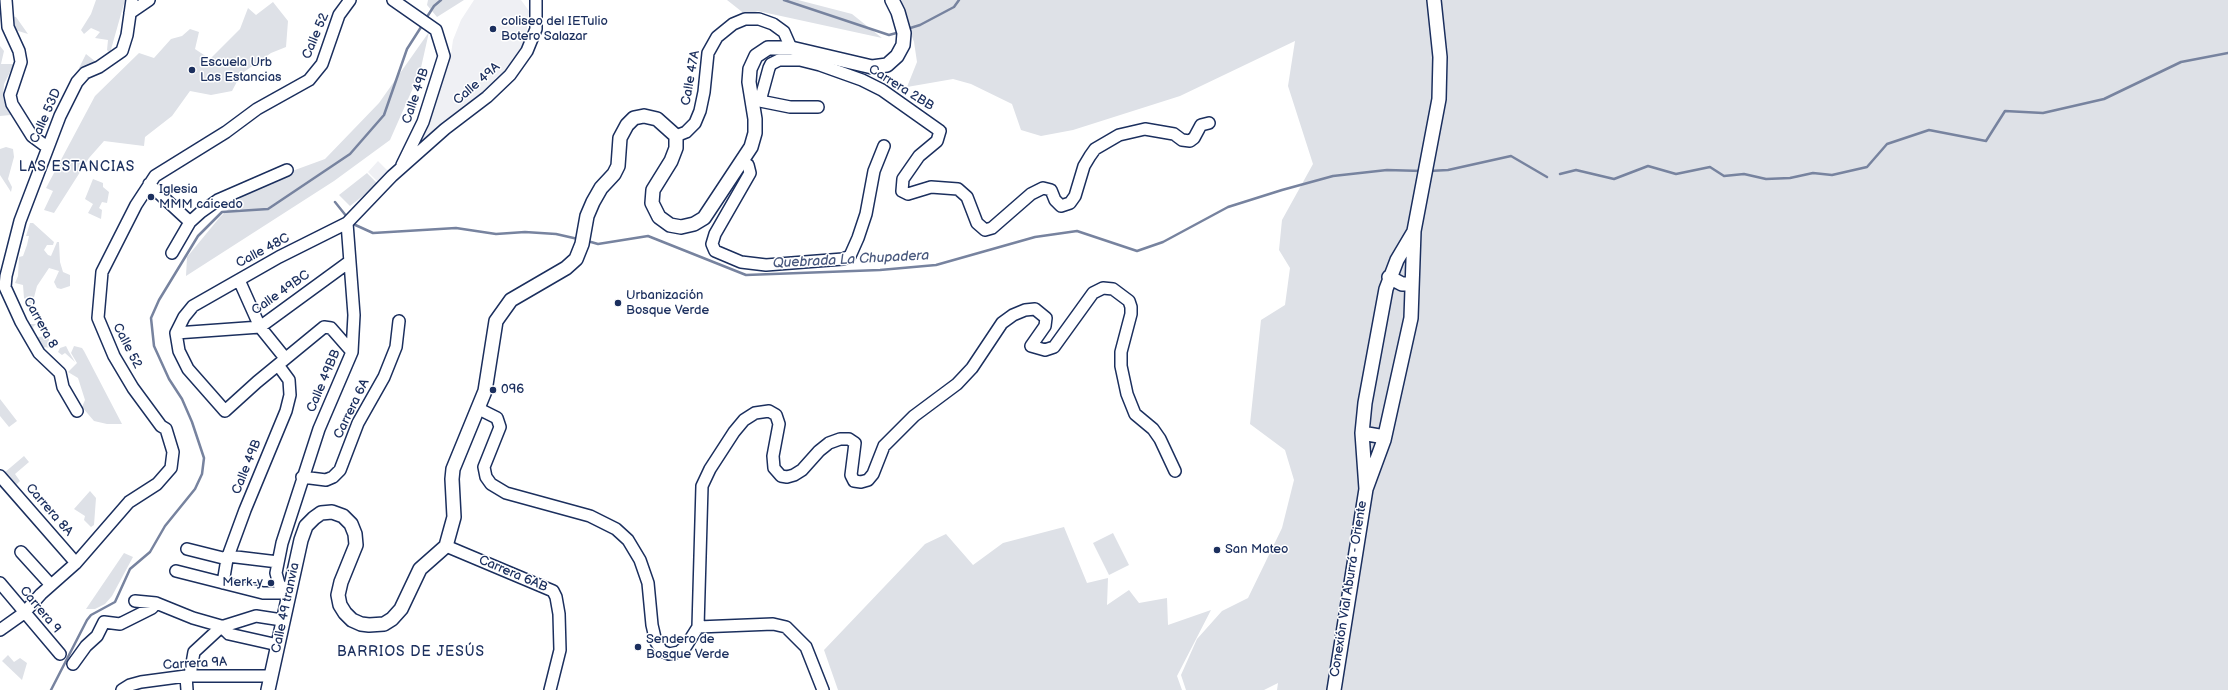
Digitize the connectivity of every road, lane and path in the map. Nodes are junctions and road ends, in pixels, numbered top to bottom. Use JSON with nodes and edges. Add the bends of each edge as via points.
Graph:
{"nodes":[{"id":1,"x":6,"y":0,"type":"edge"},
{"id":2,"x":132,"y":0,"type":"edge"},
{"id":3,"x":149,"y":0,"type":"edge"},
{"id":4,"x":350,"y":0,"type":"edge"},
{"id":5,"x":392,"y":0,"type":"edge"},
{"id":6,"x":536,"y":0,"type":"edge"},
{"id":7,"x":892,"y":0,"type":"edge"},
{"id":8,"x":1434,"y":0,"type":"edge"},
{"id":9,"x":130,"y":13,"type":"junction"},
{"id":10,"x":791,"y":48,"type":"junction"},
{"id":11,"x":756,"y":101,"type":"junction"},
{"id":12,"x":818,"y":107,"type":"dead end"},
{"id":13,"x":1209,"y":122,"type":"dead end"},
{"id":14,"x":676,"y":136,"type":"junction"},
{"id":15,"x":47,"y":146,"type":"junction"},
{"id":16,"x":884,"y":146,"type":"dead end"},
{"id":17,"x":741,"y":162,"type":"junction"},
{"id":18,"x":400,"y":169,"type":"junction"},
{"id":19,"x":287,"y":170,"type":"dead end"},
{"id":20,"x":149,"y":184,"type":"junction"},
{"id":21,"x":349,"y":220,"type":"junction"},
{"id":22,"x":190,"y":222,"type":"junction"},
{"id":23,"x":1415,"y":227,"type":"junction"},
{"id":24,"x":172,"y":253,"type":"dead end"},
{"id":25,"x":1397,"y":260,"type":"junction"},
{"id":26,"x":349,"y":262,"type":"junction"},
{"id":27,"x":1389,"y":277,"type":"junction"},
{"id":28,"x":1412,"y":278,"type":"junction"},
{"id":29,"x":239,"y":280,"type":"junction"},
{"id":30,"x":5,"y":287,"type":"joint"},
{"id":31,"x":399,"y":321,"type":"dead end"},
{"id":32,"x":260,"y":327,"type":"junction"},
{"id":33,"x":176,"y":333,"type":"junction"},
{"id":34,"x":352,"y":352,"type":"junction"},
{"id":35,"x":281,"y":362,"type":"junction"},
{"id":36,"x":479,"y":409,"type":"junction"},
{"id":37,"x":77,"y":412,"type":"dead end"},
{"id":38,"x":1362,"y":433,"type":"junction"},
{"id":39,"x":1384,"y":440,"type":"junction"},
{"id":40,"x":1363,"y":451,"type":"junction"},
{"id":41,"x":1380,"y":453,"type":"junction"},
{"id":42,"x":1175,"y":471,"type":"dead end"},
{"id":43,"x":0,"y":476,"type":"edge"},
{"id":44,"x":302,"y":477,"type":"junction"},
{"id":45,"x":1365,"y":491,"type":"junction"},
{"id":46,"x":446,"y":546,"type":"junction"},
{"id":47,"x":187,"y":550,"type":"dead end"},
{"id":48,"x":21,"y":552,"type":"dead end"},
{"id":49,"x":228,"y":558,"type":"junction"},
{"id":50,"x":278,"y":562,"type":"junction"},
{"id":51,"x":76,"y":563,"type":"junction"},
{"id":52,"x":176,"y":571,"type":"dead end"},
{"id":53,"x":0,"y":583,"type":"edge"},
{"id":54,"x":223,"y":584,"type":"junction"},
{"id":55,"x":51,"y":585,"type":"junction"},
{"id":56,"x":288,"y":593,"type":"junction"},
{"id":57,"x":135,"y":601,"type":"dead end"},
{"id":58,"x":156,"y":603,"type":"junction"},
{"id":59,"x":24,"y":613,"type":"junction"},
{"id":60,"x":282,"y":620,"type":"junction"},
{"id":61,"x":221,"y":627,"type":"junction"},
{"id":62,"x":698,"y":627,"type":"junction"},
{"id":63,"x":0,"y":630,"type":"edge"},
{"id":64,"x":278,"y":645,"type":"junction"},
{"id":65,"x":60,"y":654,"type":"dead end"},
{"id":66,"x":73,"y":664,"type":"dead end"},
{"id":67,"x":188,"y":676,"type":"junction"},
{"id":68,"x":271,"y":676,"type":"junction"},
{"id":69,"x":122,"y":690,"type":"edge"},
{"id":70,"x":187,"y":690,"type":"edge"},
{"id":71,"x":268,"y":690,"type":"edge"},
{"id":72,"x":550,"y":690,"type":"edge"},
{"id":73,"x":824,"y":690,"type":"edge"},
{"id":74,"x":1334,"y":690,"type":"edge"}],
"edges":[{"from":1,"to":15,"type":"street","via":[[8,27],[21,62],[10,95],[12,104],[32,136]]},
{"from":2,"to":9,"type":"street","name":"Calle 53D"},
{"from":3,"to":9,"type":"street"},
{"from":4,"to":20,"type":"street","name":"Calle 52","via":[[339,15],[322,64],[310,80],[258,109],[155,176]]},
{"from":5,"to":18,"type":"street","name":"Calle 49B","via":[[436,30],[444,56],[423,122]]},
{"from":6,"to":18,"type":"street","name":"Calle 49A","via":[[536,29],[527,51],[510,75]]},
{"from":7,"to":10,"type":"main road","via":[[903,29],[903,44],[897,56],[887,65],[872,67]]},
{"from":8,"to":23,"type":"main road","name":"Conexión Vial Aburrá - Oriente","via":[[1440,57],[1439,99]]},
{"from":9,"to":15,"type":"street","name":"Calle 53D","via":[[122,51],[82,76],[68,98]]},
{"from":10,"to":11,"type":"main road","via":[[768,48],[756,56],[750,69],[749,82]]},
{"from":10,"to":14,"type":"street","name":"Calle 47A","via":[[784,32],[773,24],[745,18],[733,24],[717,37],[708,53],[704,92],[695,123],[686,132]]},
{"from":11,"to":12,"type":"street","via":[[790,107]]},
{"from":11,"to":13,"type":"street","name":"Carrera 2BB","via":[[771,64],[779,60],[810,62],[862,80],[882,90],[940,131],[940,136],[933,146],[919,156],[903,179],[902,191],[908,194],[931,187],[958,189],[967,197],[979,227],[987,230],[1042,188],[1051,190],[1061,206],[1070,203],[1090,156],[1096,149],[1119,135],[1145,129],[1174,134],[1182,140],[1190,141],[1201,125]]},
{"from":11,"to":17,"type":"main road","via":[[755,133],[751,147]]},
{"from":14,"to":17,"type":"main road","via":[[676,148],[653,190],[652,203],[659,218],[670,225],[680,227],[694,224],[704,218]]},
{"from":14,"to":36,"type":"main road","via":[[657,119],[644,116],[634,118],[627,125],[620,138],[618,166],[593,202],[576,259],[566,268],[511,300],[499,315],[492,335],[487,383]]},
{"from":15,"to":30,"type":"street","name":"Calle 53D","via":[[20,221],[9,260]]},
{"from":16,"to":17,"type":"street","via":[[874,171],[866,214],[858,238],[850,256],[843,259],[766,265],[741,262],[715,251],[712,244],[715,234],[750,173],[748,166]]},
{"from":18,"to":21,"type":"street"},
{"from":19,"to":22,"type":"street","via":[[218,200]]},
{"from":20,"to":22,"type":"street"},
{"from":20,"to":51,"type":"street","name":"Calle 52","via":[[102,272],[98,318],[114,356],[129,381],[161,426],[166,429],[173,452],[171,468],[157,484],[129,502]]},
{"from":21,"to":26,"type":"street","name":"Calle 49BB"},
{"from":21,"to":29,"type":"street","name":"Calle 48C"},
{"from":22,"to":24,"type":"street"},
{"from":23,"to":25,"type":"main road","name":"Conexión Vial Aburrá - Oriente"},
{"from":23,"to":28,"type":"main road","name":"Conexión Vial Aburrá - Oriente"},
{"from":25,"to":27,"type":"main road","name":"Conexión Vial Aburrá - Oriente"},
{"from":25,"to":28,"type":"main road","via":[[1407,266]]},
{"from":26,"to":32,"type":"street","name":"Calle 49BC"},
{"from":26,"to":34,"type":"street","name":"Calle 49BB","via":[[354,315]]},
{"from":27,"to":28,"type":"main road","via":[[1402,284]]},
{"from":27,"to":38,"type":"main road","name":"Conexión Vial Aburrá - Oriente","via":[[1365,403]]},
{"from":28,"to":39,"type":"main road","name":"Conexión Vial Aburrá - Oriente","via":[[1411,318]]},
{"from":29,"to":32,"type":"street","name":"Calle 49B"},
{"from":29,"to":33,"type":"street","name":"Calle 48C","via":[[193,306]]},
{"from":30,"to":37,"type":"street","name":"Carrera 8","via":[[39,354],[60,373],[63,387]]},
{"from":31,"to":44,"type":"street","name":"Carrera 6A","via":[[396,347],[384,377],[358,423],[340,470],[326,480]]},
{"from":32,"to":33,"type":"street","name":"Calle 49BC"},
{"from":32,"to":35,"type":"street","name":"Calle 49B"},
{"from":33,"to":35,"type":"street","via":[[179,351],[188,369],[225,411]]},
{"from":34,"to":35,"type":"street","via":[[331,328],[324,327]]},
{"from":34,"to":44,"type":"street","name":"Calle 49BB","via":[[319,429]]},
{"from":35,"to":49,"type":"street","name":"Calle 49B","via":[[289,380],[290,394],[286,411]]},
{"from":36,"to":46,"type":"main road","via":[[453,469],[454,518]]},
{"from":36,"to":62,"type":"street","via":[[497,418],[500,427],[484,467],[491,484],[506,493],[597,518],[616,529],[628,540],[640,560],[648,583],[652,625],[656,642],[662,651],[669,654],[679,652]]},
{"from":38,"to":39,"type":"main road","via":[[1379,436]]},
{"from":38,"to":40,"type":"main road","name":"Conexión Vial Aburrá - Oriente"},
{"from":39,"to":41,"type":"main road","name":"Conexión Vial Aburrá - Oriente"},
{"from":40,"to":41,"type":"main road"},
{"from":40,"to":45,"type":"main road","name":"Conexión Vial Aburrá - Oriente"},
{"from":41,"to":45,"type":"main road","name":"Conexión Vial Aburrá - Oriente"},
{"from":42,"to":62,"type":"street","via":[[1160,439],[1135,414],[1127,394],[1121,352],[1131,314],[1129,300],[1113,289],[1103,288],[1093,293],[1054,347],[1045,350],[1031,346],[1045,326],[1046,318],[1035,309],[1025,310],[1002,323],[967,374],[914,416],[884,446],[868,480],[854,481],[851,474],[855,443],[849,439],[829,443],[802,470],[787,477],[781,476],[774,468],[773,456],[779,424],[776,415],[769,411],[755,413],[744,420],[710,469],[702,486]]},
{"from":43,"to":51,"type":"street","name":"Carrera 8A"},
{"from":44,"to":50,"type":"street","name":"Calle 49BB"},
{"from":45,"to":74,"type":"main road","name":"Conexión Vial Aburrá - Oriente"},
{"from":46,"to":56,"type":"main road","name":"Calle 49 tranvia","via":[[420,569],[401,609],[392,620],[384,624],[369,625],[352,620],[340,605],[338,595],[356,546],[356,534],[343,516],[321,512],[306,526]]},
{"from":46,"to":72,"type":"street","name":"Carrera 6AB","via":[[553,591],[559,614],[560,650]]},
{"from":47,"to":49,"type":"street"},
{"from":48,"to":55,"type":"street"},
{"from":49,"to":50,"type":"street"},
{"from":49,"to":54,"type":"street","name":"Calle 49B"},
{"from":50,"to":56,"type":"street","name":"Calle 49BB","via":[[276,573],[279,584]]},
{"from":51,"to":55,"type":"street","name":"Calle 52"},
{"from":52,"to":54,"type":"street"},
{"from":53,"to":59,"type":"street","name":"Carrera 9"},
{"from":54,"to":56,"type":"street","via":[[262,593]]},
{"from":55,"to":59,"type":"street","name":"Calle 52"},
{"from":56,"to":60,"type":"main road","name":"Calle 49 tranvia"},
{"from":57,"to":58,"type":"street"},
{"from":58,"to":61,"type":"street"},
{"from":58,"to":66,"type":"street","via":[[152,608],[120,624],[104,622],[97,636]]},
{"from":59,"to":63,"type":"street","name":"Calle 52"},
{"from":59,"to":65,"type":"street","name":"Carrera 9"},
{"from":60,"to":61,"type":"street","via":[[256,616]]},
{"from":60,"to":64,"type":"main road","name":"Calle 49 tranvia"},
{"from":61,"to":64,"type":"street","via":[[229,634]]},
{"from":61,"to":67,"type":"street","via":[[194,652]]},
{"from":62,"to":73,"type":"street","via":[[773,624],[786,627],[806,647]]},
{"from":64,"to":68,"type":"main road","name":"Calle 49 tranvia"},
{"from":67,"to":68,"type":"street","name":"Carrera 9A"},
{"from":67,"to":69,"type":"street","name":"Carrera 9A","via":[[141,682]]},
{"from":67,"to":70,"type":"street"},
{"from":68,"to":71,"type":"main road","name":"Calle 49 tranvia"}]}
